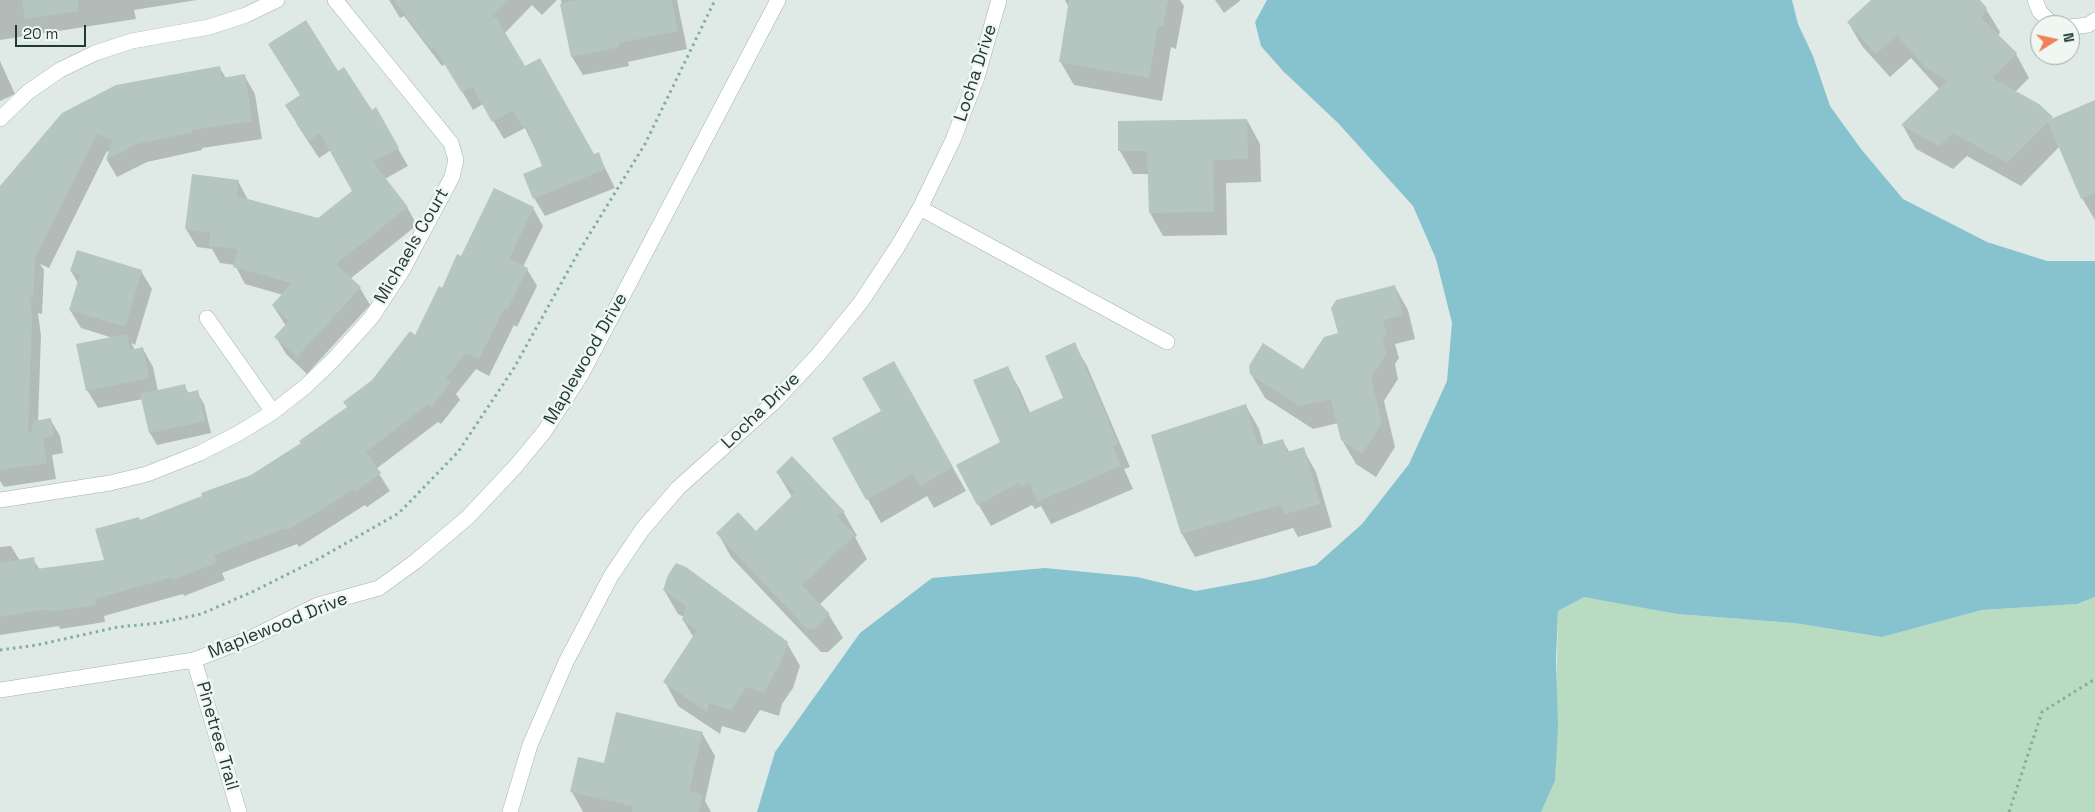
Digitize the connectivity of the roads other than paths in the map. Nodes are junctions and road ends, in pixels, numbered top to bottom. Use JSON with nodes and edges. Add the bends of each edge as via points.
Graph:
{"nodes":[{"id":1,"x":277,"y":0,"type":"edge"},
{"id":2,"x":335,"y":0,"type":"edge"},
{"id":3,"x":778,"y":0,"type":"edge"},
{"id":4,"x":999,"y":0,"type":"edge"},
{"id":5,"x":2034,"y":0,"type":"edge"},
{"id":6,"x":2043,"y":15,"type":"edge"},
{"id":7,"x":2095,"y":20,"type":"edge"},
{"id":8,"x":2080,"y":26,"type":"edge"},
{"id":9,"x":0,"y":119,"type":"edge"},
{"id":10,"x":920,"y":208,"type":"junction"},
{"id":11,"x":207,"y":318,"type":"dead end"},
{"id":12,"x":1167,"y":342,"type":"dead end"},
{"id":13,"x":273,"y":412,"type":"junction"},
{"id":14,"x":0,"y":500,"type":"edge"},
{"id":15,"x":194,"y":660,"type":"junction"},
{"id":16,"x":0,"y":690,"type":"edge"},
{"id":17,"x":240,"y":812,"type":"edge"},
{"id":18,"x":510,"y":812,"type":"edge"}],
"edges":[{"from":1,"to":9,"type":"street","via":[[209,28],[132,41],[95,53],[60,70],[28,92]]},
{"from":2,"to":13,"type":"street","name":"Michaels Court","via":[[451,143],[456,160],[452,177],[402,271],[371,318],[306,386]]},
{"from":3,"to":15,"type":"street","name":"Maplewood Drive","via":[[593,355],[544,432],[515,467],[468,517],[379,588],[318,605],[251,638]]},
{"from":4,"to":10,"type":"street","name":"Locha Drive","via":[[977,77]]},
{"from":5,"to":6,"type":"street"},
{"from":7,"to":8,"type":"street"},
{"from":10,"to":12,"type":"street"},
{"from":10,"to":18,"type":"street","name":"Locha Drive","via":[[861,302],[818,355],[772,404],[678,488],[642,530],[610,576],[566,662],[530,745]]},
{"from":11,"to":13,"type":"street"},
{"from":13,"to":14,"type":"street","name":"Michaels Court","via":[[200,454],[147,474]]},
{"from":15,"to":16,"type":"street","name":"Maplewood Drive"},
{"from":15,"to":17,"type":"street","name":"Pinetree Trail"}]}
